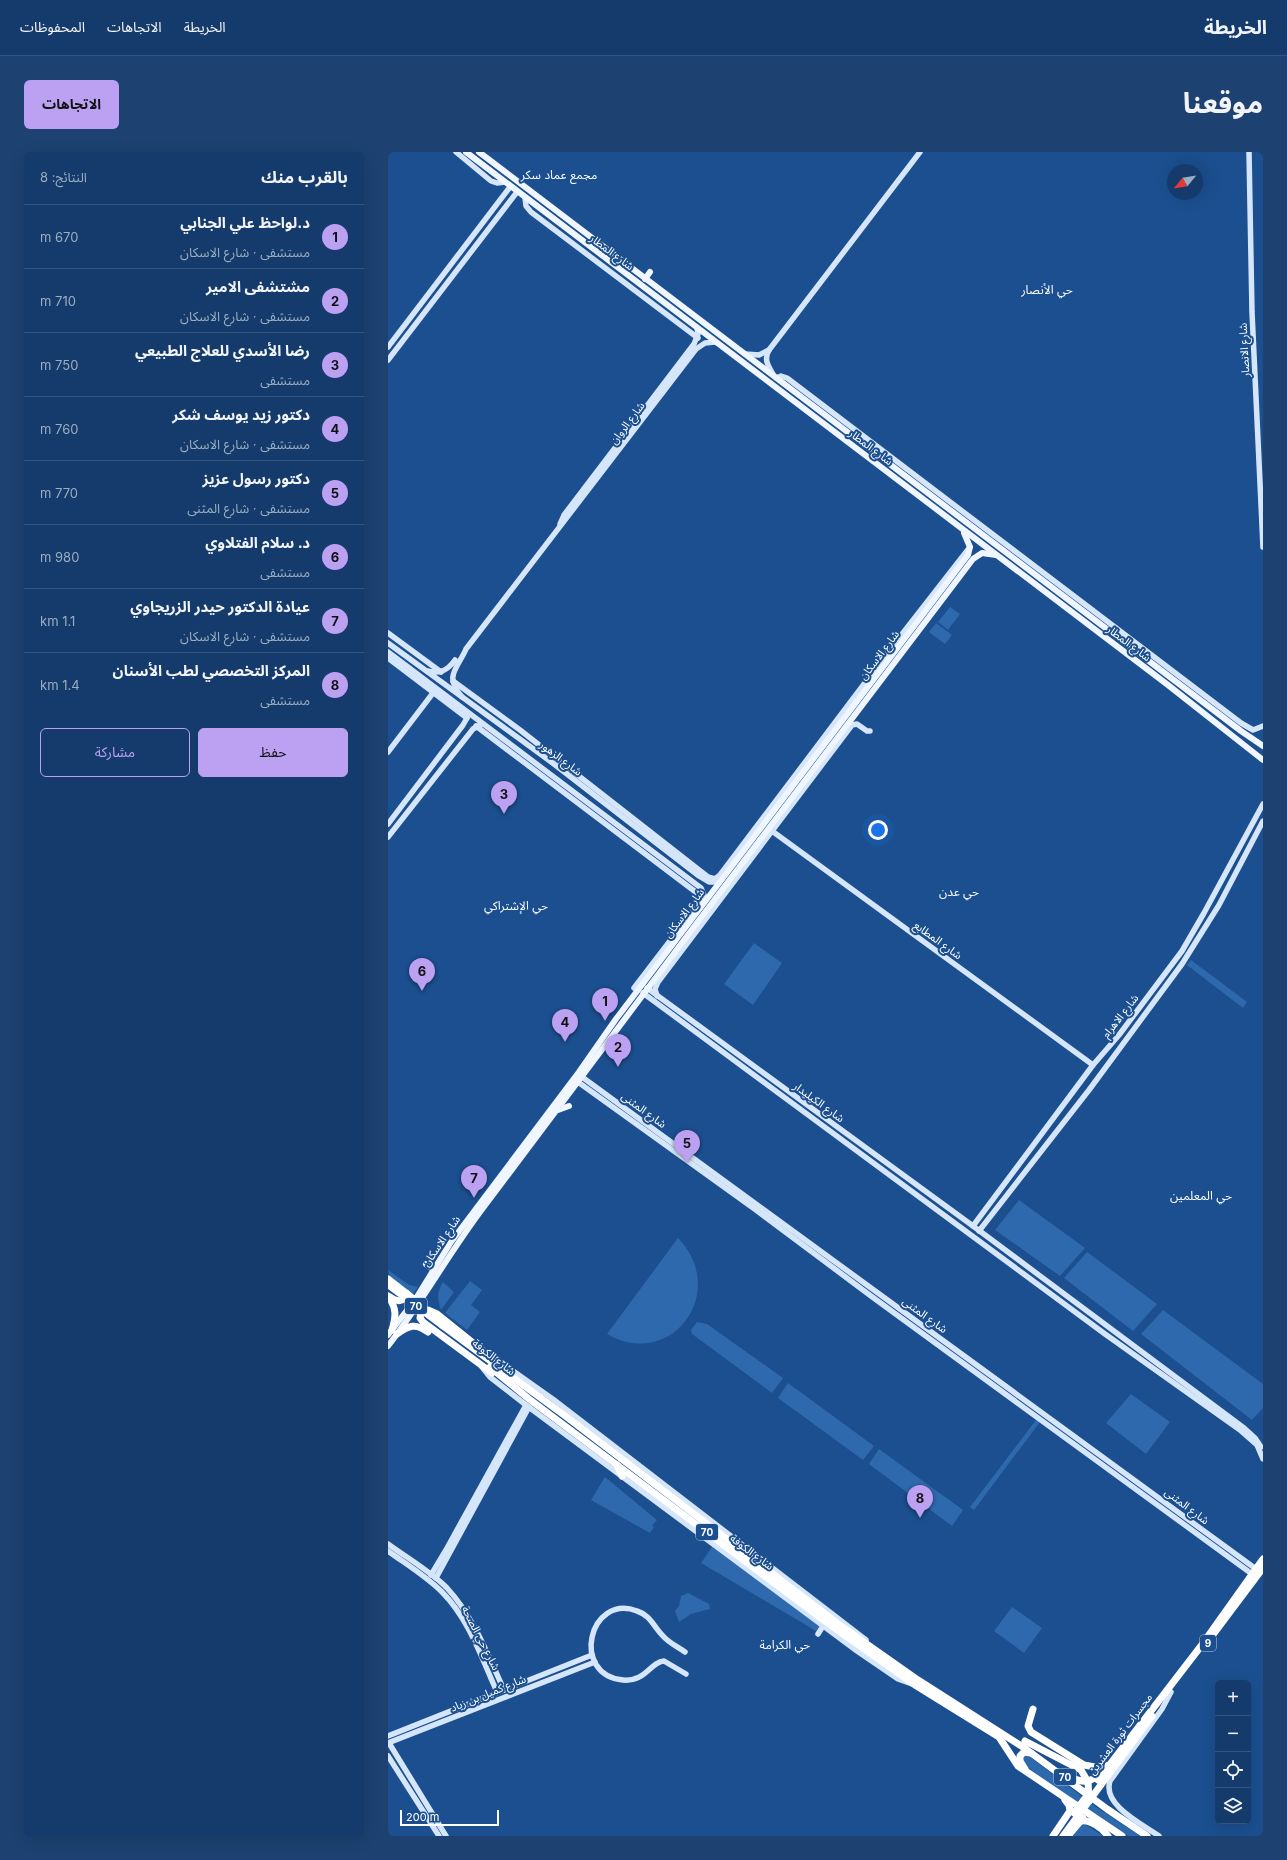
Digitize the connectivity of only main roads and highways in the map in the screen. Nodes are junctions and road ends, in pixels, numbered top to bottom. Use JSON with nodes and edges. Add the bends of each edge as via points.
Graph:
{"nodes":[{"id":1,"x":456,"y":152,"type":"edge"},
{"id":2,"x":479,"y":152,"type":"edge"},
{"id":3,"x":920,"y":152,"type":"edge"},
{"id":4,"x":1249,"y":152,"type":"edge"},
{"id":5,"x":467,"y":153,"type":"edge"},
{"id":6,"x":505,"y":182,"type":"junction"},
{"id":7,"x":510,"y":187,"type":"junction"},
{"id":8,"x":517,"y":192,"type":"junction"},
{"id":9,"x":502,"y":198,"type":"junction"},
{"id":10,"x":525,"y":198,"type":"junction"},
{"id":11,"x":508,"y":203,"type":"junction"},
{"id":12,"x":557,"y":203,"type":"dead end"},
{"id":13,"x":553,"y":209,"type":"junction"},
{"id":14,"x":446,"y":270,"type":"junction"},
{"id":15,"x":650,"y":272,"type":"dead end"},
{"id":16,"x":453,"y":275,"type":"junction"},
{"id":17,"x":645,"y":279,"type":"junction"},
{"id":18,"x":690,"y":323,"type":"junction"},
{"id":19,"x":696,"y":328,"type":"junction"},
{"id":20,"x":686,"y":329,"type":"junction"},
{"id":21,"x":698,"y":338,"type":"junction"},
{"id":22,"x":715,"y":342,"type":"junction"},
{"id":23,"x":388,"y":347,"type":"edge"},
{"id":24,"x":769,"y":350,"type":"junction"},
{"id":25,"x":745,"y":354,"type":"junction"},
{"id":26,"x":388,"y":360,"type":"edge"},
{"id":27,"x":775,"y":377,"type":"junction"},
{"id":28,"x":816,"y":408,"type":"junction"},
{"id":29,"x":811,"y":414,"type":"junction"},
{"id":30,"x":827,"y":416,"type":"junction"},
{"id":31,"x":823,"y":422,"type":"junction"},
{"id":32,"x":560,"y":525,"type":"junction"},
{"id":33,"x":962,"y":529,"type":"junction"},
{"id":34,"x":970,"y":547,"type":"junction"},
{"id":35,"x":1263,"y":547,"type":"edge"},
{"id":36,"x":1013,"y":554,"type":"junction"},
{"id":37,"x":996,"y":555,"type":"junction"},
{"id":38,"x":960,"y":571,"type":"junction"},
{"id":39,"x":954,"y":578,"type":"junction"},
{"id":40,"x":1056,"y":591,"type":"junction"},
{"id":41,"x":1052,"y":597,"type":"junction"},
{"id":42,"x":1068,"y":600,"type":"junction"},
{"id":43,"x":1088,"y":606,"type":"junction"},
{"id":44,"x":1064,"y":607,"type":"junction"},
{"id":45,"x":1084,"y":612,"type":"junction"},
{"id":46,"x":916,"y":619,"type":"junction"},
{"id":47,"x":388,"y":633,"type":"edge"},
{"id":48,"x":394,"y":637,"type":"junction"},
{"id":49,"x":389,"y":643,"type":"edge"},
{"id":50,"x":466,"y":649,"type":"junction"},
{"id":51,"x":388,"y":652,"type":"edge"},
{"id":52,"x":388,"y":658,"type":"edge"},
{"id":53,"x":1168,"y":667,"type":"junction"},
{"id":54,"x":425,"y":670,"type":"junction"},
{"id":55,"x":441,"y":672,"type":"junction"},
{"id":56,"x":1163,"y":673,"type":"junction"},
{"id":57,"x":416,"y":676,"type":"junction"},
{"id":58,"x":453,"y":681,"type":"junction"},
{"id":59,"x":433,"y":693,"type":"junction"},
{"id":60,"x":462,"y":696,"type":"junction"},
{"id":61,"x":465,"y":711,"type":"junction"},
{"id":62,"x":467,"y":718,"type":"junction"},
{"id":63,"x":483,"y":724,"type":"junction"},
{"id":64,"x":511,"y":724,"type":"junction"},
{"id":65,"x":476,"y":726,"type":"junction"},
{"id":66,"x":1263,"y":726,"type":"edge"},
{"id":67,"x":506,"y":729,"type":"junction"},
{"id":68,"x":870,"y":731,"type":"dead end"},
{"id":69,"x":530,"y":738,"type":"junction"},
{"id":70,"x":450,"y":742,"type":"junction"},
{"id":71,"x":1261,"y":743,"type":"edge"},
{"id":72,"x":526,"y":744,"type":"junction"},
{"id":73,"x":458,"y":747,"type":"junction"},
{"id":74,"x":388,"y":752,"type":"edge"},
{"id":75,"x":1253,"y":752,"type":"junction"},
{"id":76,"x":547,"y":759,"type":"junction"},
{"id":77,"x":1263,"y":760,"type":"edge"},
{"id":78,"x":541,"y":767,"type":"junction"},
{"id":79,"x":561,"y":770,"type":"junction"},
{"id":80,"x":816,"y":770,"type":"junction"},
{"id":81,"x":555,"y":778,"type":"junction"},
{"id":82,"x":793,"y":781,"type":"junction"},
{"id":83,"x":598,"y":795,"type":"junction"},
{"id":84,"x":782,"y":804,"type":"junction"},
{"id":85,"x":1263,"y":804,"type":"edge"},
{"id":86,"x":774,"y":815,"type":"junction"},
{"id":87,"x":1263,"y":821,"type":"edge"},
{"id":88,"x":388,"y":824,"type":"edge"},
{"id":89,"x":759,"y":826,"type":"junction"},
{"id":90,"x":643,"y":829,"type":"junction"},
{"id":91,"x":772,"y":831,"type":"junction"},
{"id":92,"x":388,"y":837,"type":"edge"},
{"id":93,"x":1246,"y":837,"type":"junction"},
{"id":94,"x":1253,"y":841,"type":"junction"},
{"id":95,"x":1242,"y":844,"type":"junction"},
{"id":96,"x":1249,"y":848,"type":"junction"},
{"id":97,"x":750,"y":857,"type":"junction"},
{"id":98,"x":665,"y":861,"type":"junction"},
{"id":99,"x":678,"y":861,"type":"junction"},
{"id":100,"x":731,"y":863,"type":"junction"},
{"id":101,"x":722,"y":879,"type":"junction"},
{"id":102,"x":702,"y":906,"type":"junction"},
{"id":103,"x":686,"y":924,"type":"junction"},
{"id":104,"x":678,"y":951,"type":"junction"},
{"id":105,"x":640,"y":990,"type":"junction"},
{"id":106,"x":655,"y":998,"type":"junction"},
{"id":107,"x":1119,"y":1035,"type":"junction"},
{"id":108,"x":1125,"y":1040,"type":"junction"},
{"id":109,"x":1113,"y":1042,"type":"junction"},
{"id":110,"x":1120,"y":1047,"type":"junction"},
{"id":111,"x":1093,"y":1065,"type":"junction"},
{"id":112,"x":580,"y":1079,"type":"junction"},
{"id":113,"x":569,"y":1106,"type":"dead end"},
{"id":114,"x":556,"y":1111,"type":"junction"},
{"id":115,"x":820,"y":1115,"type":"junction"},
{"id":116,"x":817,"y":1121,"type":"junction"},
{"id":117,"x":1047,"y":1127,"type":"junction"},
{"id":118,"x":1056,"y":1132,"type":"junction"},
{"id":119,"x":833,"y":1133,"type":"junction"},
{"id":120,"x":1042,"y":1134,"type":"junction"},
{"id":121,"x":537,"y":1136,"type":"junction"},
{"id":122,"x":1050,"y":1140,"type":"junction"},
{"id":123,"x":857,"y":1141,"type":"junction"},
{"id":124,"x":536,"y":1147,"type":"dead end"},
{"id":125,"x":511,"y":1152,"type":"dead end"},
{"id":126,"x":510,"y":1162,"type":"junction"},
{"id":127,"x":992,"y":1200,"type":"junction"},
{"id":128,"x":999,"y":1206,"type":"junction"},
{"id":129,"x":973,"y":1226,"type":"junction"},
{"id":130,"x":980,"y":1231,"type":"junction"},
{"id":131,"x":460,"y":1234,"type":"junction"},
{"id":132,"x":453,"y":1244,"type":"junction"},
{"id":133,"x":426,"y":1264,"type":"dead end"},
{"id":134,"x":434,"y":1270,"type":"junction"},
{"id":135,"x":388,"y":1285,"type":"edge"},
{"id":136,"x":862,"y":1285,"type":"junction"},
{"id":137,"x":406,"y":1293,"type":"junction"},
{"id":138,"x":427,"y":1293,"type":"junction"},
{"id":139,"x":388,"y":1296,"type":"edge"},
{"id":140,"x":433,"y":1297,"type":"dead end"},
{"id":141,"x":417,"y":1301,"type":"junction"},
{"id":142,"x":392,"y":1333,"type":"edge"},
{"id":143,"x":388,"y":1346,"type":"edge"},
{"id":144,"x":462,"y":1352,"type":"junction"},
{"id":145,"x":1143,"y":1353,"type":"junction"},
{"id":146,"x":488,"y":1354,"type":"junction"},
{"id":147,"x":1140,"y":1359,"type":"junction"},
{"id":148,"x":481,"y":1365,"type":"junction"},
{"id":149,"x":1153,"y":1368,"type":"junction"},
{"id":150,"x":1171,"y":1374,"type":"junction"},
{"id":151,"x":504,"y":1375,"type":"junction"},
{"id":152,"x":528,"y":1406,"type":"junction"},
{"id":153,"x":564,"y":1416,"type":"junction"},
{"id":154,"x":575,"y":1416,"type":"junction"},
{"id":155,"x":1263,"y":1451,"type":"edge"},
{"id":156,"x":1100,"y":1454,"type":"junction"},
{"id":157,"x":1263,"y":1458,"type":"edge"},
{"id":158,"x":1096,"y":1461,"type":"junction"},
{"id":159,"x":1110,"y":1462,"type":"junction"},
{"id":160,"x":617,"y":1464,"type":"junction"},
{"id":161,"x":629,"y":1466,"type":"junction"},
{"id":162,"x":641,"y":1467,"type":"junction"},
{"id":163,"x":1106,"y":1468,"type":"junction"},
{"id":164,"x":622,"y":1476,"type":"junction"},
{"id":165,"x":388,"y":1544,"type":"edge"},
{"id":166,"x":388,"y":1551,"type":"edge"},
{"id":167,"x":1263,"y":1559,"type":"edge"},
{"id":168,"x":761,"y":1566,"type":"junction"},
{"id":169,"x":748,"y":1570,"type":"junction"},
{"id":170,"x":1257,"y":1570,"type":"edge"},
{"id":171,"x":433,"y":1577,"type":"junction"},
{"id":172,"x":833,"y":1614,"type":"junction"},
{"id":173,"x":837,"y":1623,"type":"junction"},
{"id":174,"x":1216,"y":1623,"type":"junction"},
{"id":175,"x":823,"y":1626,"type":"junction"},
{"id":176,"x":818,"y":1634,"type":"dead end"},
{"id":177,"x":480,"y":1638,"type":"junction"},
{"id":178,"x":473,"y":1639,"type":"junction"},
{"id":179,"x":850,"y":1640,"type":"junction"},
{"id":180,"x":484,"y":1646,"type":"junction"},
{"id":181,"x":478,"y":1648,"type":"junction"},
{"id":182,"x":857,"y":1651,"type":"junction"},
{"id":183,"x":686,"y":1652,"type":"dead end"},
{"id":184,"x":592,"y":1655,"type":"junction"},
{"id":185,"x":595,"y":1662,"type":"junction"},
{"id":186,"x":686,"y":1674,"type":"dead end"},
{"id":187,"x":535,"y":1678,"type":"junction"},
{"id":188,"x":916,"y":1682,"type":"junction"},
{"id":189,"x":524,"y":1683,"type":"junction"},
{"id":190,"x":537,"y":1685,"type":"junction"},
{"id":191,"x":504,"y":1690,"type":"junction"},
{"id":192,"x":525,"y":1690,"type":"junction"},
{"id":193,"x":497,"y":1692,"type":"junction"},
{"id":194,"x":1171,"y":1692,"type":"junction"},
{"id":195,"x":1033,"y":1709,"type":"dead end"},
{"id":196,"x":983,"y":1723,"type":"junction"},
{"id":197,"x":388,"y":1736,"type":"edge"},
{"id":198,"x":388,"y":1743,"type":"edge"},
{"id":199,"x":388,"y":1756,"type":"edge"},
{"id":200,"x":1036,"y":1756,"type":"junction"},
{"id":201,"x":1049,"y":1764,"type":"junction"},
{"id":202,"x":1105,"y":1765,"type":"junction"},
{"id":203,"x":1031,"y":1775,"type":"junction"},
{"id":204,"x":1062,"y":1797,"type":"junction"},
{"id":205,"x":1086,"y":1805,"type":"junction"},
{"id":206,"x":1122,"y":1811,"type":"junction"},
{"id":207,"x":1074,"y":1813,"type":"junction"},
{"id":208,"x":1091,"y":1815,"type":"junction"},
{"id":209,"x":1116,"y":1816,"type":"junction"},
{"id":210,"x":1081,"y":1821,"type":"junction"},
{"id":211,"x":436,"y":1827,"type":"junction"},
{"id":212,"x":1100,"y":1828,"type":"junction"},
{"id":213,"x":1145,"y":1832,"type":"edge"},
{"id":214,"x":1069,"y":1835,"type":"edge"},
{"id":215,"x":439,"y":1836,"type":"edge"},
{"id":216,"x":446,"y":1836,"type":"edge"},
{"id":217,"x":1053,"y":1836,"type":"edge"},
{"id":218,"x":1057,"y":1836,"type":"edge"},
{"id":219,"x":1063,"y":1836,"type":"edge"},
{"id":220,"x":1108,"y":1836,"type":"edge"},
{"id":221,"x":1122,"y":1836,"type":"edge"},
{"id":222,"x":1159,"y":1836,"type":"edge"}],
"edges":[{"from":1,"to":6,"type":"main road","via":[[490,181]]},
{"from":2,"to":13,"type":"main road","name":"شارع المطار"},
{"from":3,"to":24,"type":"main road"},
{"from":4,"to":35,"type":"main road","name":"شارع الانصار","via":[[1252,312]]},
{"from":5,"to":6,"type":"main road","name":"شارع المطار"},
{"from":6,"to":7,"type":"main road","name":"شارع المطار"},
{"from":7,"to":8,"type":"main road","name":"شارع المطار"},
{"from":7,"to":9,"type":"main road"},
{"from":8,"to":10,"type":"main road","name":"شارع المطار"},
{"from":8,"to":11,"type":"main road"},
{"from":9,"to":11,"type":"main road","via":[[507,197]]},
{"from":9,"to":14,"type":"main road"},
{"from":10,"to":18,"type":"main road","name":"شارع المطار"},
{"from":10,"to":20,"type":"main road","via":[[530,212]]},
{"from":11,"to":16,"type":"main road"},
{"from":12,"to":13,"type":"main road"},
{"from":13,"to":17,"type":"main road","name":"شارع المطار"},
{"from":14,"to":16,"type":"main road"},
{"from":14,"to":23,"type":"main road"},
{"from":15,"to":17,"type":"main road"},
{"from":16,"to":26,"type":"main road"},
{"from":17,"to":25,"type":"main road","name":"شارع المطار"},
{"from":18,"to":19,"type":"main road","name":"شارع المطار"},
{"from":18,"to":20,"type":"main road"},
{"from":19,"to":21,"type":"main road"},
{"from":19,"to":22,"type":"main road","name":"شارع المطار"},
{"from":20,"to":21,"type":"main road"},
{"from":21,"to":32,"type":"main road","name":"شارع الروان","via":[[564,516]]},
{"from":22,"to":29,"type":"main road","name":"شارع المطار"},
{"from":22,"to":32,"type":"main road","name":"شارع الروان","via":[[705,343],[696,349],[568,518]]},
{"from":24,"to":25,"type":"main road","via":[[759,355]]},
{"from":24,"to":27,"type":"main road","via":[[766,361]]},
{"from":25,"to":27,"type":"main road","name":"شارع المطار"},
{"from":27,"to":28,"type":"main road","name":"شارع المطار"},
{"from":27,"to":36,"type":"main road","via":[[787,378]]},
{"from":28,"to":29,"type":"main road"},
{"from":28,"to":30,"type":"main road","name":"شارع المطار"},
{"from":29,"to":31,"type":"main road","name":"شارع المطار"},
{"from":30,"to":31,"type":"main road","via":[[823,418]]},
{"from":30,"to":36,"type":"main road","name":"شارع المطار"},
{"from":31,"to":33,"type":"main road","name":"شارع المطار"},
{"from":32,"to":50,"type":"main road","name":"شارع الروان"},
{"from":33,"to":34,"type":"main road"},
{"from":33,"to":37,"type":"main road","name":"شارع المطار"},
{"from":34,"to":38,"type":"main road","name":"شارع الاسكان"},
{"from":34,"to":46,"type":"main road"},
{"from":36,"to":40,"type":"main road","name":"شارع المطار"},
{"from":36,"to":43,"type":"main road"},
{"from":37,"to":38,"type":"main road","name":"شارع الاسكان","via":[[979,554]]},
{"from":37,"to":41,"type":"main road","name":"شارع المطار"},
{"from":38,"to":39,"type":"main road","name":"شارع الاسكان"},
{"from":39,"to":46,"type":"main road","name":"شارع الاسكان"},
{"from":39,"to":80,"type":"main road","name":"شارع الاسكان","via":[[952,590]]},
{"from":40,"to":41,"type":"main road"},
{"from":40,"to":42,"type":"main road","name":"شارع المطار"},
{"from":41,"to":44,"type":"main road","name":"شارع المطار"},
{"from":42,"to":44,"type":"main road"},
{"from":42,"to":45,"type":"main road","name":"شارع المطار"},
{"from":43,"to":45,"type":"main road"},
{"from":43,"to":53,"type":"main road"},
{"from":44,"to":75,"type":"main road","name":"شارع المطار"},
{"from":45,"to":56,"type":"main road","name":"شارع المطار"},
{"from":46,"to":82,"type":"main road","name":"شارع الاسكان"},
{"from":47,"to":48,"type":"main road"},
{"from":48,"to":49,"type":"main road"},
{"from":48,"to":55,"type":"main road"},
{"from":49,"to":54,"type":"main road","name":"شارع الزهور"},
{"from":50,"to":55,"type":"main road","name":"شارع الروان","via":[[449,668]]},
{"from":50,"to":58,"type":"main road","name":"شارع الروان","via":[[454,669]]},
{"from":51,"to":57,"type":"main road","name":"شارع الزهور"},
{"from":52,"to":57,"type":"main road"},
{"from":53,"to":56,"type":"main road"},
{"from":53,"to":66,"type":"main road","via":[[1246,726],[1255,730]]},
{"from":54,"to":55,"type":"main road"},
{"from":54,"to":60,"type":"main road","name":"شارع الزهور"},
{"from":56,"to":71,"type":"main road","name":"شارع المطار"},
{"from":57,"to":59,"type":"main road"},
{"from":57,"to":61,"type":"main road","name":"شارع الزهور"},
{"from":58,"to":60,"type":"main road"},
{"from":58,"to":64,"type":"main road"},
{"from":59,"to":62,"type":"main road"},
{"from":59,"to":74,"type":"main road"},
{"from":60,"to":67,"type":"main road","name":"شارع الزهور"},
{"from":61,"to":62,"type":"main road"},
{"from":61,"to":63,"type":"main road","name":"شارع الزهور"},
{"from":62,"to":70,"type":"main road"},
{"from":63,"to":65,"type":"main road"},
{"from":63,"to":78,"type":"main road","name":"شارع الزهور"},
{"from":64,"to":67,"type":"main road"},
{"from":64,"to":69,"type":"main road"},
{"from":65,"to":73,"type":"main road"},
{"from":65,"to":103,"type":"main road","via":[[698,893],[699,903]]},
{"from":67,"to":72,"type":"main road","name":"شارع الزهور"},
{"from":68,"to":80,"type":"main road","via":[[867,732],[857,724],[852,725]]},
{"from":69,"to":72,"type":"main road"},
{"from":69,"to":83,"type":"main road"},
{"from":70,"to":73,"type":"main road"},
{"from":70,"to":88,"type":"main road"},
{"from":71,"to":75,"type":"main road","via":[[1254,746]]},
{"from":72,"to":76,"type":"main road","name":"شارع الزهور"},
{"from":73,"to":92,"type":"main road"},
{"from":75,"to":77,"type":"main road","name":"شارع المطار"},
{"from":76,"to":78,"type":"main road","via":[[547,766]]},
{"from":76,"to":79,"type":"main road","name":"شارع الزهور"},
{"from":78,"to":81,"type":"main road","name":"شارع الزهور"},
{"from":79,"to":81,"type":"main road","via":[[556,771]]},
{"from":79,"to":83,"type":"main road","name":"شارع الزهور"},
{"from":80,"to":84,"type":"main road","name":"شارع الاسكان"},
{"from":80,"to":91,"type":"main road"},
{"from":81,"to":98,"type":"main road","name":"شارع الزهور"},
{"from":82,"to":84,"type":"main road","name":"شارع الاسكان"},
{"from":82,"to":89,"type":"main road"},
{"from":83,"to":90,"type":"main road","name":"شارع الزهور"},
{"from":84,"to":86,"type":"main road","name":"شارع الاسكان"},
{"from":85,"to":93,"type":"main road","name":"شارع الاهرام"},
{"from":86,"to":89,"type":"main road","name":"شارع الاسكان"},
{"from":86,"to":97,"type":"main road","name":"شارع الاسكان"},
{"from":87,"to":94,"type":"main road","name":"شارع الاهرام"},
{"from":89,"to":100,"type":"main road","name":"شارع الاسكان"},
{"from":90,"to":99,"type":"main road","name":"شارع الزهور"},
{"from":90,"to":100,"type":"main road","via":[[710,878],[718,878]]},
{"from":91,"to":97,"type":"main road"},
{"from":91,"to":111,"type":"main road","name":"شارع المطابع"},
{"from":93,"to":94,"type":"main road","via":[[1248,841]]},
{"from":93,"to":95,"type":"main road","name":"شارع الاهرام"},
{"from":94,"to":96,"type":"main road","name":"شارع الاهرام"},
{"from":95,"to":96,"type":"main road"},
{"from":95,"to":107,"type":"main road","name":"شارع الاهرام","via":[[1182,951]]},
{"from":96,"to":108,"type":"main road","name":"شارع الاهرام","via":[[1192,949]]},
{"from":97,"to":104,"type":"main road","name":"شارع الاسكان"},
{"from":98,"to":99,"type":"main road","via":[[674,866]]},
{"from":98,"to":102,"type":"main road","name":"شارع الزهور","via":[[703,890]]},
{"from":99,"to":101,"type":"main road","name":"شارع الزهور","via":[[706,881]]},
{"from":100,"to":101,"type":"main road","name":"شارع الاسكان"},
{"from":101,"to":102,"type":"main road","name":"شارع الاسكان"},
{"from":102,"to":103,"type":"main road","name":"شارع الاسكان"},
{"from":103,"to":105,"type":"main road","name":"شارع الاسكان"},
{"from":104,"to":105,"type":"main road","name":"شارع الاسكان"},
{"from":104,"to":106,"type":"main road","via":[[657,984]]},
{"from":105,"to":106,"type":"main road","name":"شارع الكيليدار"},
{"from":105,"to":112,"type":"main road","name":"شارع الاسكان"},
{"from":105,"to":126,"type":"main road","name":"شارع الاسكان","via":[[614,1018],[579,1072]]},
{"from":106,"to":115,"type":"main road","name":"شارع الكيليدار"},
{"from":106,"to":116,"type":"main road","name":"شارع الكيليدار"},
{"from":107,"to":108,"type":"main road"},
{"from":107,"to":109,"type":"main road","name":"شارع الاهرام"},
{"from":108,"to":110,"type":"main road","name":"شارع الاهرام"},
{"from":109,"to":110,"type":"main road"},
{"from":109,"to":111,"type":"main road","name":"شارع الاهرام"},
{"from":110,"to":118,"type":"main road","name":"شارع الاهرام"},
{"from":111,"to":117,"type":"main road","name":"شارع الاهرام"},
{"from":112,"to":114,"type":"main road","name":"شارع الاسكان"},
{"from":112,"to":136,"type":"main road","name":"شارع المثنى"},
{"from":113,"to":114,"type":"main road"},
{"from":114,"to":121,"type":"main road","name":"شارع الاسكان"},
{"from":115,"to":116,"type":"main road","via":[[822,1120]]},
{"from":115,"to":123,"type":"main road","name":"شارع الكيليدار"},
{"from":116,"to":119,"type":"main road","name":"شارع الكيليدار"},
{"from":117,"to":118,"type":"main road","via":[[1050,1132]]},
{"from":117,"to":120,"type":"main road","name":"شارع الاهرام"},
{"from":118,"to":122,"type":"main road","name":"شارع الاهرام"},
{"from":119,"to":123,"type":"main road","via":[[832,1129],[835,1128]]},
{"from":119,"to":147,"type":"main road","name":"شارع الكيليدار"},
{"from":120,"to":122,"type":"main road","via":[[1048,1134]]},
{"from":120,"to":127,"type":"main road","name":"شارع الاهرام"},
{"from":121,"to":124,"type":"main road"},
{"from":121,"to":131,"type":"main road","name":"شارع الاسكان","via":[[483,1212]]},
{"from":122,"to":128,"type":"main road","name":"شارع الاهرام"},
{"from":123,"to":129,"type":"main road","name":"شارع الكيليدار"},
{"from":125,"to":126,"type":"main road"},
{"from":126,"to":131,"type":"main road","name":"شارع الاسكان"},
{"from":127,"to":128,"type":"main road"},
{"from":127,"to":129,"type":"main road","name":"شارع الاهرام"},
{"from":128,"to":130,"type":"main road","name":"شارع الاهرام"},
{"from":129,"to":130,"type":"main road","name":"شارع الكيليدار"},
{"from":130,"to":145,"type":"main road","name":"شارع الكيليدار"},
{"from":131,"to":132,"type":"main road","name":"شارع الاسكان"},
{"from":132,"to":134,"type":"main road","name":"شارع الاسكان"},
{"from":132,"to":138,"type":"main road","name":"شارع الاسكان"},
{"from":133,"to":134,"type":"main road"},
{"from":134,"to":141,"type":"main road","name":"شارع الاسكان"},
{"from":135,"to":137,"type":"highway"},
{"from":135,"to":151,"type":"highway","name":"شارع الكوفة","number":"70","bridge":true},
{"from":136,"to":156,"type":"main road","name":"شارع المثنى"},
{"from":136,"to":158,"type":"main road","name":"شارع المثنى"},
{"from":137,"to":139,"type":"highway","via":[[403,1300],[398,1301]]},
{"from":137,"to":141,"type":"highway"},
{"from":138,"to":140,"type":"main road"},
{"from":138,"to":141,"type":"main road","name":"شارع الاسكان"},
{"from":139,"to":142,"type":"highway","via":[[396,1311]]},
{"from":141,"to":142,"type":"main road","name":"شارع الاسكان"},
{"from":142,"to":143,"type":"main road","name":"شارع الاسكان"},
{"from":142,"to":144,"type":"highway","via":[[408,1326],[419,1326],[450,1348]]},
{"from":144,"to":146,"type":"highway","via":[[423,1322],[420,1318],[421,1313],[428,1310],[437,1314]]},
{"from":144,"to":148,"type":"highway"},
{"from":145,"to":147,"type":"main road","via":[[1144,1358]]},
{"from":145,"to":150,"type":"main road","name":"شارع الكيليدار"},
{"from":146,"to":151,"type":"highway"},
{"from":146,"to":154,"type":"main road"},
{"from":147,"to":149,"type":"main road","name":"شارع الكيليدار"},
{"from":148,"to":151,"type":"highway"},
{"from":148,"to":152,"type":"main road","via":[[490,1377]]},
{"from":149,"to":150,"type":"main road","via":[[1155,1365]]},
{"from":149,"to":157,"type":"main road","name":"شارع الكيليدار","via":[[1240,1430],[1257,1445]]},
{"from":150,"to":155,"type":"main road","via":[[1244,1428],[1259,1443]]},
{"from":151,"to":153,"type":"highway","name":"شارع الكوفة","number":"70"},
{"from":151,"to":160,"type":"highway","name":"شارع الكوفة","number":"70"},
{"from":152,"to":164,"type":"main road"},
{"from":152,"to":171,"type":"main road"},
{"from":153,"to":154,"type":"highway"},
{"from":153,"to":161,"type":"highway","name":"شارع الكوفة","number":"70"},
{"from":154,"to":162,"type":"main road"},
{"from":156,"to":158,"type":"main road","via":[[1100,1459]]},
{"from":156,"to":159,"type":"main road","name":"شارع المثنى"},
{"from":158,"to":163,"type":"main road","name":"شارع المثنى"},
{"from":159,"to":163,"type":"main road","via":[[1106,1463]]},
{"from":159,"to":170,"type":"main road","name":"شارع المثنى"},
{"from":160,"to":164,"type":"highway"},
{"from":160,"to":168,"type":"highway","name":"شارع الكوفة","number":"70"},
{"from":161,"to":162,"type":"highway"},
{"from":161,"to":168,"type":"highway","name":"شارع الكوفة","number":"70"},
{"from":162,"to":168,"type":"main road"},
{"from":163,"to":170,"type":"main road","name":"شارع المثنى"},
{"from":164,"to":169,"type":"main road"},
{"from":165,"to":171,"type":"main road","name":"شارع حي الصحة"},
{"from":166,"to":178,"type":"main road","name":"شارع حي الصحة","via":[[443,1592]]},
{"from":167,"to":170,"type":"highway","number":"9"},
{"from":168,"to":169,"type":"highway"},
{"from":168,"to":172,"type":"main road"},
{"from":168,"to":173,"type":"highway","name":"شارع الكوفة","number":"70"},
{"from":168,"to":179,"type":"highway","name":"شارع الكوفة","number":"70"},
{"from":169,"to":175,"type":"main road"},
{"from":170,"to":174,"type":"highway","number":"9"},
{"from":170,"to":194,"type":"highway","number":"9"},
{"from":171,"to":177,"type":"main road","name":"شارع حي الصحة","via":[[460,1605]]},
{"from":172,"to":173,"type":"highway"},
{"from":172,"to":188,"type":"main road","via":[[911,1671]]},
{"from":173,"to":188,"type":"highway","name":"شارع الكوفة","number":"70"},
{"from":174,"to":202,"type":"highway","via":[[1192,1650]]},
{"from":174,"to":207,"type":"highway","name":"مجسرات ثورة العشرين","number":"9","bridge":true},
{"from":175,"to":176,"type":"main road"},
{"from":175,"to":182,"type":"main road"},
{"from":177,"to":178,"type":"main road","via":[[477,1641]]},
{"from":177,"to":180,"type":"main road","name":"شارع حي الصحة"},
{"from":178,"to":181,"type":"main road","name":"شارع حي الصحة"},
{"from":179,"to":182,"type":"highway"},
{"from":179,"to":188,"type":"highway","name":"شارع الكوفة","number":"70"},
{"from":180,"to":181,"type":"main road","via":[[480,1644]]},
{"from":180,"to":191,"type":"main road","name":"شارع حي الصحة"},
{"from":181,"to":193,"type":"main road","name":"شارع حي الصحة"},
{"from":182,"to":188,"type":"main road","via":[[898,1679]]},
{"from":183,"to":184,"type":"main road","via":[[666,1640],[644,1614],[626,1609],[608,1614],[598,1623],[591,1636]]},
{"from":184,"to":185,"type":"main road"},
{"from":184,"to":187,"type":"main road","name":"شارع كميل بن زياد"},
{"from":185,"to":186,"type":"main road","via":[[608,1675],[624,1680],[642,1676],[664,1661]]},
{"from":185,"to":190,"type":"main road","name":"شارع كميل بن زياد"},
{"from":187,"to":189,"type":"main road","name":"شارع كميل بن زياد"},
{"from":187,"to":190,"type":"main road","via":[[533,1682]]},
{"from":188,"to":196,"type":"highway","name":"شارع الكوفة","number":"70"},
{"from":189,"to":191,"type":"main road","name":"شارع كميل بن زياد"},
{"from":189,"to":192,"type":"main road"},
{"from":190,"to":192,"type":"main road","name":"شارع كميل بن زياد"},
{"from":191,"to":193,"type":"main road","name":"شارع كميل بن زياد"},
{"from":192,"to":198,"type":"main road","name":"شارع كميل بن زياد"},
{"from":193,"to":197,"type":"main road","name":"شارع كميل بن زياد"},
{"from":194,"to":205,"type":"highway","name":"مجسرات ثورة العشرين","number":"9","bridge":true},
{"from":194,"to":206,"type":"main road","via":[[1162,1709],[1110,1780],[1108,1793]]},
{"from":195,"to":202,"type":"highway","via":[[1028,1726],[1031,1732],[1084,1766]]},
{"from":196,"to":200,"type":"highway","number":"70"},
{"from":196,"to":203,"type":"highway","number":"70","via":[[1001,1739],[1016,1764]]},
{"from":196,"to":205,"type":"highway","bridge":true,"via":[[1083,1772],[1089,1788]]},
{"from":198,"to":211,"type":"main road"},
{"from":199,"to":211,"type":"main road"},
{"from":200,"to":201,"type":"highway","number":"70"},
{"from":200,"to":203,"type":"highway","via":[[1024,1752],[1019,1758]]},
{"from":201,"to":202,"type":"highway","via":[[1085,1782],[1096,1777]]},
{"from":201,"to":209,"type":"highway","number":"70"},
{"from":203,"to":204,"type":"highway","number":"70"},
{"from":204,"to":208,"type":"highway","number":"70"},
{"from":204,"to":217,"type":"highway","via":[[1068,1802],[1070,1811]]},
{"from":205,"to":214,"type":"highway","bridge":true},
{"from":205,"to":219,"type":"highway","name":"مجسرات ثورة العشرين","number":"9","bridge":true},
{"from":206,"to":209,"type":"highway"},
{"from":206,"to":213,"type":"main road"},
{"from":207,"to":214,"type":"highway","bridge":true,"via":[[1068,1827]]},
{"from":207,"to":218,"type":"highway","name":"مجسرات ثورة العشرين","number":"9"},
{"from":208,"to":210,"type":"highway"},
{"from":208,"to":212,"type":"highway"},
{"from":208,"to":221,"type":"highway","number":"70"},
{"from":209,"to":213,"type":"highway","number":"70"},
{"from":210,"to":212,"type":"highway","via":[[1089,1821]]},
{"from":210,"to":214,"type":"highway"},
{"from":211,"to":215,"type":"main road"},
{"from":211,"to":216,"type":"main road"},
{"from":212,"to":220,"type":"highway"},
{"from":213,"to":222,"type":"main road"}]}
